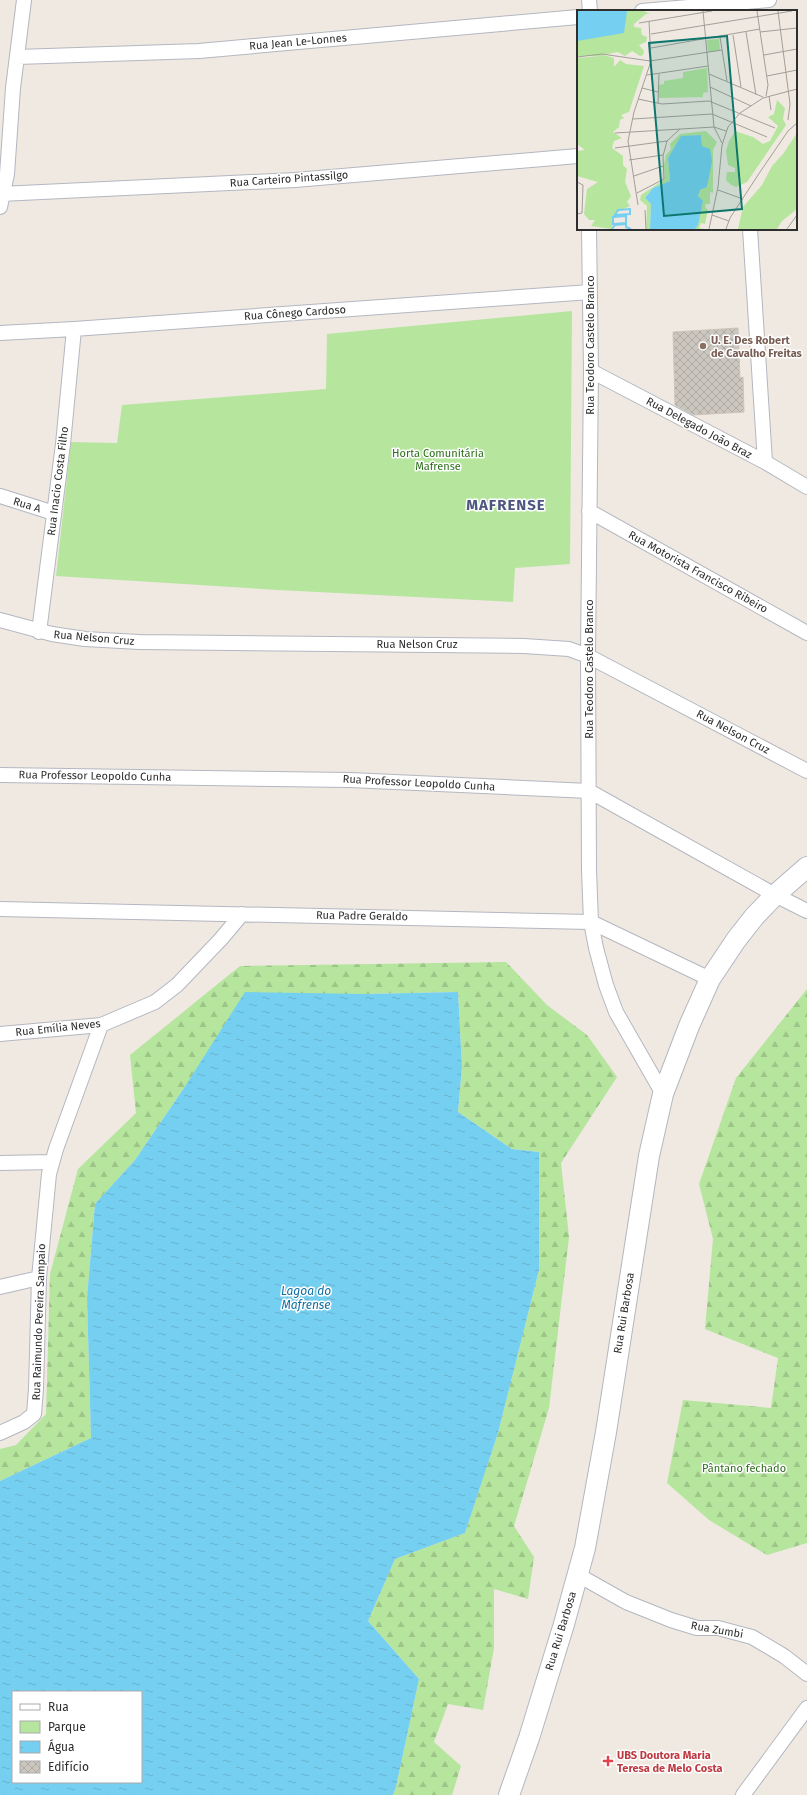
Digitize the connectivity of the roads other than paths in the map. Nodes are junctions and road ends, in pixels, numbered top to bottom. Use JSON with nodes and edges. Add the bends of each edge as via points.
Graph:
{"nodes":[{"id":1,"x":24,"y":0,"type":"edge"},
{"id":2,"x":769,"y":0,"type":"edge"},
{"id":3,"x":739,"y":7,"type":"edge"},
{"id":4,"x":666,"y":10,"type":"edge"},
{"id":5,"x":577,"y":17,"type":"edge"},
{"id":6,"x":17,"y":57,"type":"junction"},
{"id":7,"x":577,"y":156,"type":"edge"},
{"id":8,"x":1,"y":198,"type":"edge"},
{"id":9,"x":589,"y":230,"type":"edge"},
{"id":10,"x":750,"y":230,"type":"edge"},
{"id":11,"x":590,"y":292,"type":"junction"},
{"id":12,"x":74,"y":329,"type":"junction"},
{"id":13,"x":0,"y":332,"type":"edge"},
{"id":14,"x":591,"y":371,"type":"junction"},
{"id":15,"x":765,"y":462,"type":"junction"},
{"id":16,"x":807,"y":487,"type":"edge"},
{"id":17,"x":0,"y":496,"type":"edge"},
{"id":18,"x":589,"y":511,"type":"junction"},
{"id":19,"x":54,"y":513,"type":"junction"},
{"id":20,"x":0,"y":620,"type":"edge"},
{"id":21,"x":39,"y":632,"type":"junction"},
{"id":22,"x":807,"y":633,"type":"edge"},
{"id":23,"x":588,"y":656,"type":"junction"},
{"id":24,"x":807,"y":771,"type":"edge"},
{"id":25,"x":0,"y":775,"type":"edge"},
{"id":26,"x":589,"y":791,"type":"junction"},
{"id":27,"x":807,"y":867,"type":"edge"},
{"id":28,"x":775,"y":895,"type":"junction"},
{"id":29,"x":0,"y":909,"type":"edge"},
{"id":30,"x":807,"y":911,"type":"edge"},
{"id":31,"x":242,"y":914,"type":"junction"},
{"id":32,"x":591,"y":922,"type":"junction"},
{"id":33,"x":710,"y":979,"type":"junction"},
{"id":34,"x":101,"y":1025,"type":"junction"},
{"id":35,"x":0,"y":1034,"type":"edge"},
{"id":36,"x":663,"y":1094,"type":"junction"},
{"id":37,"x":52,"y":1162,"type":"junction"},
{"id":38,"x":0,"y":1163,"type":"edge"},
{"id":39,"x":39,"y":1278,"type":"junction"},
{"id":40,"x":0,"y":1287,"type":"edge"},
{"id":41,"x":0,"y":1433,"type":"edge"},
{"id":42,"x":578,"y":1575,"type":"junction"},
{"id":43,"x":807,"y":1674,"type":"edge"},
{"id":44,"x":807,"y":1708,"type":"edge"},
{"id":45,"x":509,"y":1795,"type":"edge"},
{"id":46,"x":743,"y":1795,"type":"edge"}],
"edges":[{"from":1,"to":6,"type":"street"},
{"from":2,"to":3,"type":"street"},
{"from":3,"to":4,"type":"street"},
{"from":5,"to":6,"type":"street","name":"Rua Jean Le-Lonnes","via":[[199,51]]},
{"from":6,"to":8,"type":"street"},
{"from":7,"to":8,"type":"street","name":"Rua Carteiro Pintassilgo","via":[[295,180]]},
{"from":9,"to":11,"type":"street","name":"Rua Teodoro Castelo Branco"},
{"from":10,"to":15,"type":"street"},
{"from":11,"to":12,"type":"street","name":"Rua Cônego Cardoso"},
{"from":11,"to":14,"type":"street","name":"Rua Teodoro Castelo Branco"},
{"from":12,"to":13,"type":"street","name":"Rua Cônego Cardoso"},
{"from":12,"to":19,"type":"street","name":"Rua Inacio Costa Filho"},
{"from":14,"to":15,"type":"street","name":"Rua Delegado João Braz"},
{"from":14,"to":18,"type":"street","name":"Rua Teodoro Castelo Branco"},
{"from":15,"to":16,"type":"street","name":"Rua Delegado João Braz"},
{"from":17,"to":19,"type":"street","name":"Rua A"},
{"from":18,"to":22,"type":"street","name":"Rua Motorista Francisco Ribeiro"},
{"from":18,"to":23,"type":"street","name":"Rua Teodoro Castelo Branco"},
{"from":19,"to":21,"type":"street","name":"Rua Inacio Costa Filho"},
{"from":20,"to":21,"type":"street","name":"Rua Nelson Cruz"},
{"from":21,"to":23,"type":"street","name":"Rua Nelson Cruz","via":[[139,642],[538,646],[569,649]]},
{"from":23,"to":24,"type":"street","name":"Rua Nelson Cruz"},
{"from":23,"to":26,"type":"street","name":"Rua Teodoro Castelo Branco"},
{"from":25,"to":26,"type":"street","name":"Rua Professor Leopoldo Cunha","via":[[350,780]]},
{"from":26,"to":28,"type":"street","name":"Rua Professor Leopoldo Cunha"},
{"from":26,"to":32,"type":"street","name":"Rua Teodoro Castelo Branco"},
{"from":27,"to":28,"type":"street","name":"Rua Rui Barbosa"},
{"from":28,"to":30,"type":"street","name":"Rua Professor Leopoldo Cunha"},
{"from":28,"to":33,"type":"street","name":"Rua Rui Barbosa","via":[[736,940]]},
{"from":29,"to":31,"type":"street","name":"Rua Padre Geraldo"},
{"from":31,"to":32,"type":"street","name":"Rua Padre Geraldo"},
{"from":31,"to":34,"type":"street","name":"Rua Emília Neves","via":[[177,985],[155,1002]]},
{"from":32,"to":33,"type":"street","name":"Rua Padre Geraldo"},
{"from":32,"to":36,"type":"street","name":"Rua Teodoro Castelo Branco","via":[[606,985],[616,1012]]},
{"from":33,"to":36,"type":"street","name":"Rua Rui Barbosa"},
{"from":34,"to":35,"type":"street","name":"Rua Emília Neves"},
{"from":34,"to":37,"type":"street","name":"Rua Raimundo Pereira Sampaio"},
{"from":36,"to":42,"type":"street","name":"Rua Rui Barbosa","via":[[651,1144],[600,1468]]},
{"from":37,"to":38,"type":"street"},
{"from":37,"to":39,"type":"street","name":"Rua Raimundo Pereira Sampaio"},
{"from":39,"to":40,"type":"street"},
{"from":39,"to":41,"type":"street","name":"Rua Raimundo Pereira Sampaio","via":[[34,1414],[31,1418]]},
{"from":42,"to":43,"type":"street","name":"Rua Zumbi","via":[[626,1602],[671,1620],[698,1628],[718,1628],[752,1637],[784,1656]]},
{"from":42,"to":45,"type":"street","name":"Rua Rui Barbosa","via":[[529,1738]]},
{"from":44,"to":46,"type":"street"}]}
